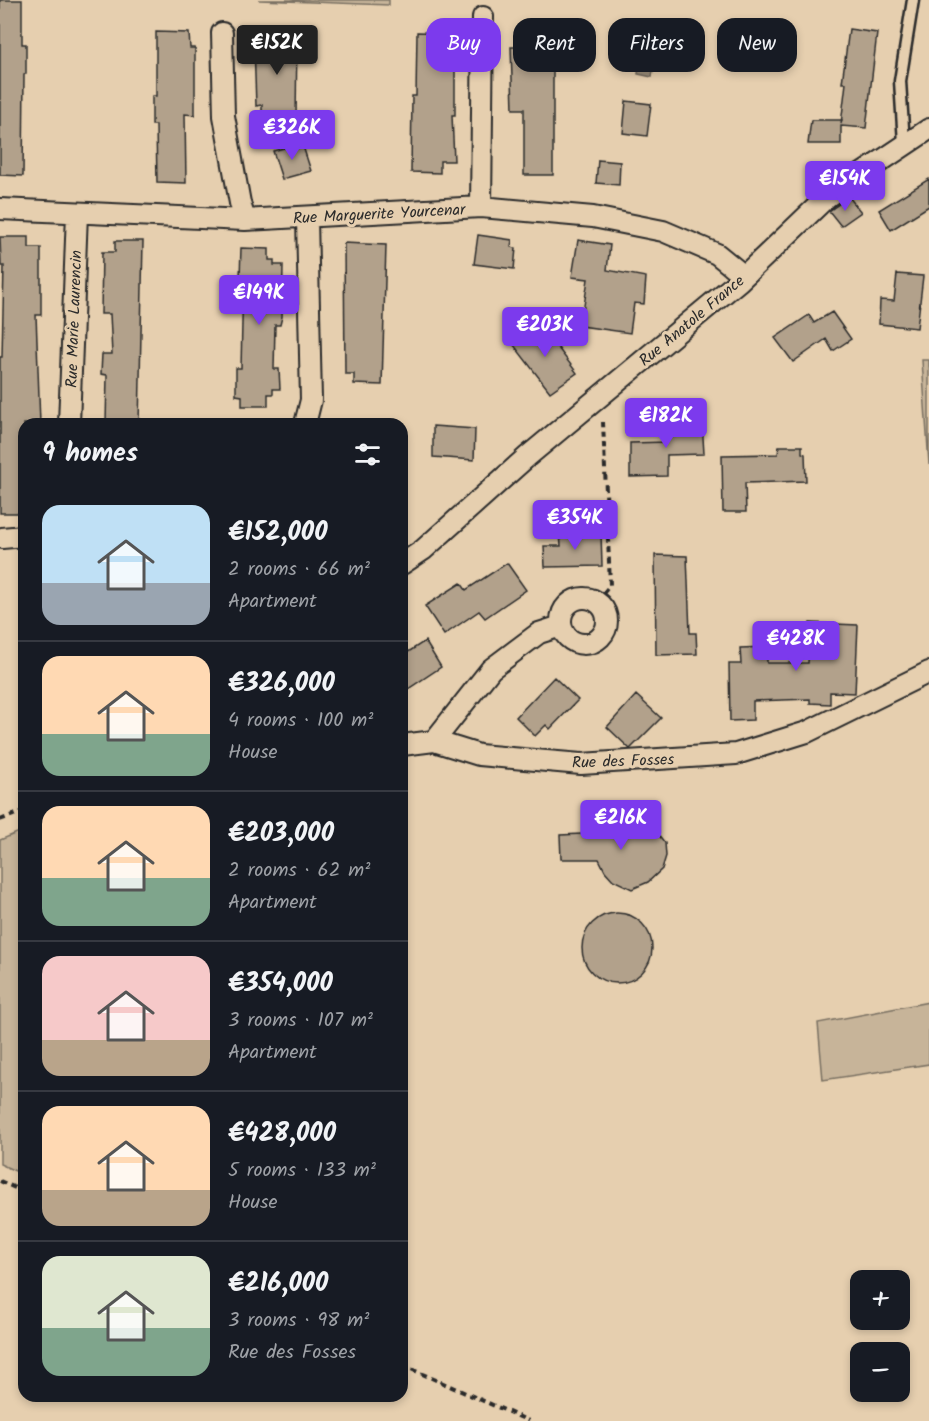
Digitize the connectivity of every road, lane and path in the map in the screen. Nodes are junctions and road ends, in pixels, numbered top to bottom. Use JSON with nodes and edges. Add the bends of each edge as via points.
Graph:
{"nodes":[{"id":1,"x":913,"y":0,"type":"edge"},
{"id":2,"x":483,"y":17,"type":"dead end"},
{"id":3,"x":222,"y":33,"type":"dead end"},
{"id":4,"x":929,"y":129,"type":"edge"},
{"id":5,"x":904,"y":143,"type":"junction"},
{"id":6,"x":481,"y":207,"type":"junction"},
{"id":7,"x":0,"y":209,"type":"edge"},
{"id":8,"x":77,"y":213,"type":"junction"},
{"id":9,"x":307,"y":218,"type":"junction"},
{"id":10,"x":245,"y":220,"type":"junction"},
{"id":11,"x":744,"y":276,"type":"junction"},
{"id":12,"x":69,"y":418,"type":"edge"},
{"id":13,"x":306,"y":418,"type":"edge"},
{"id":14,"x":603,"y":437,"type":"dead end"},
{"id":15,"x":18,"y":537,"type":"edge"},
{"id":16,"x":2,"y":538,"type":"dead end"},
{"id":17,"x":408,"y":560,"type":"edge"},
{"id":18,"x":597,"y":601,"type":"junction"},
{"id":19,"x":561,"y":626,"type":"junction"},
{"id":20,"x":929,"y":672,"type":"edge"},
{"id":21,"x":434,"y":741,"type":"junction"},
{"id":22,"x":408,"y":744,"type":"edge"},
{"id":23,"x":18,"y":813,"type":"edge"},
{"id":24,"x":0,"y":820,"type":"edge"},
{"id":25,"x":0,"y":1181,"type":"edge"},
{"id":26,"x":18,"y":1189,"type":"edge"},
{"id":27,"x":408,"y":1368,"type":"edge"},
{"id":28,"x":529,"y":1421,"type":"edge"}],
"edges":[{"from":1,"to":5,"type":"lane","via":[[900,81]]},
{"from":2,"to":6,"type":"street"},
{"from":3,"to":10,"type":"street","via":[[224,116]]},
{"from":4,"to":5,"type":"street","name":"Rue Anatole France"},
{"from":5,"to":11,"type":"street","name":"Rue Anatole France","via":[[827,197]]},
{"from":6,"to":9,"type":"street","name":"Rue Marguerite Yourcenar"},
{"from":6,"to":11,"type":"street","name":"Rue Marguerite Yourcenar","via":[[592,217],[663,231],[717,254]]},
{"from":7,"to":8,"type":"street","name":"Rue Marguerite Yourcenar"},
{"from":8,"to":10,"type":"street","name":"Rue Marguerite Yourcenar"},
{"from":8,"to":12,"type":"street","name":"Rue Marie Laurencin"},
{"from":9,"to":10,"type":"street","name":"Rue Marguerite Yourcenar"},
{"from":9,"to":13,"type":"street","via":[[311,400]]},
{"from":11,"to":17,"type":"street","name":"Rue Anatole France"},
{"from":14,"to":18,"type":"path","via":[[610,585]]},
{"from":15,"to":16,"type":"street"},
{"from":18,"to":19,"type":"street","via":[[574,600],[563,611]]},
{"from":18,"to":19,"type":"street","via":[[608,621],[597,641],[575,643]]},
{"from":19,"to":21,"type":"street","via":[[539,633],[491,669]]},
{"from":20,"to":21,"type":"street","name":"Rue des Fosses","via":[[807,732],[736,754],[581,764],[479,755]]},
{"from":21,"to":22,"type":"street","name":"Rue des Fosses"},
{"from":23,"to":24,"type":"path"},
{"from":25,"to":26,"type":"path"},
{"from":27,"to":28,"type":"path"}]}
